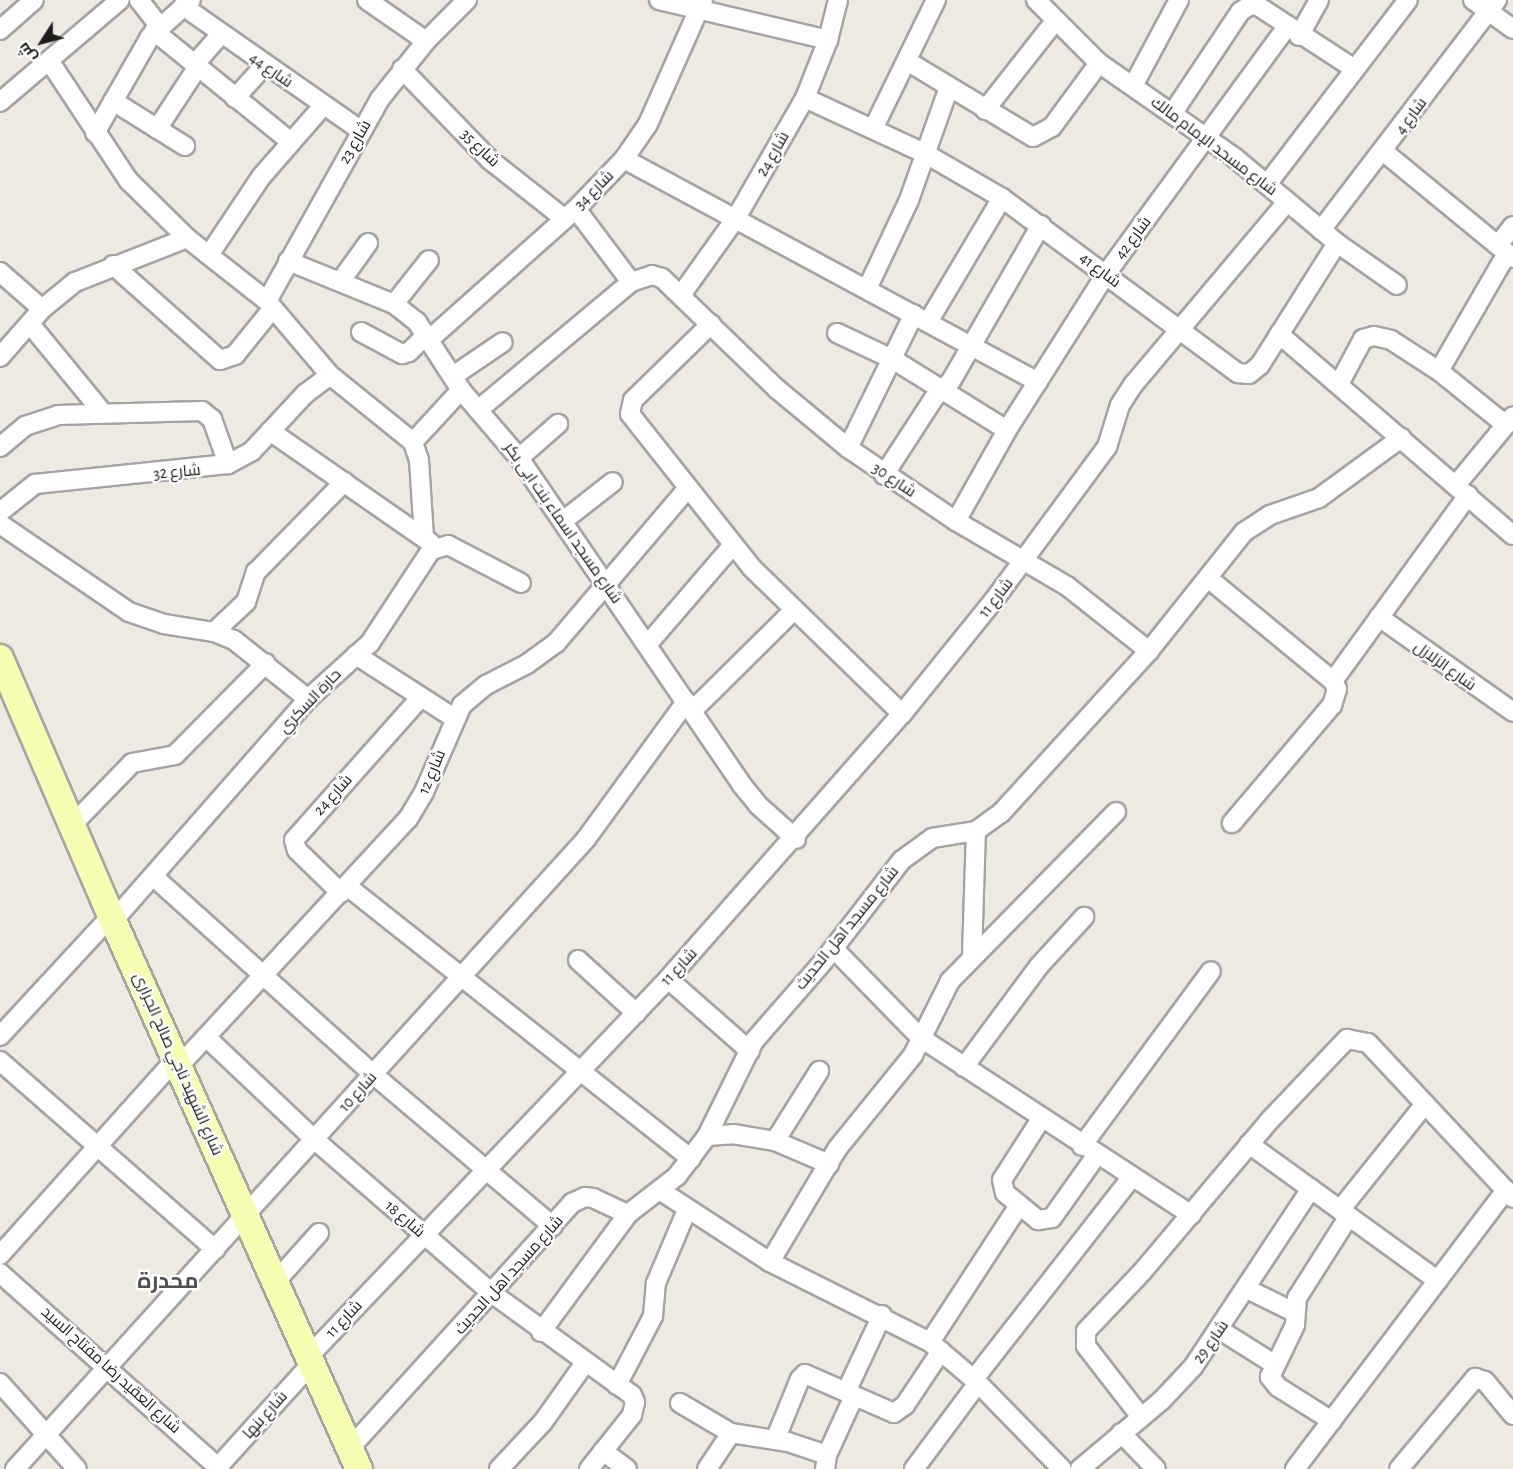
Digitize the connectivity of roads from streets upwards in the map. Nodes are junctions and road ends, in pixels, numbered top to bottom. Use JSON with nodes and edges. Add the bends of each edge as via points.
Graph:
{"nodes":[{"id":1,"x":34,"y":0,"type":"edge"},
{"id":2,"x":120,"y":0,"type":"edge"},
{"id":3,"x":139,"y":0,"type":"edge"},
{"id":4,"x":367,"y":0,"type":"edge"},
{"id":5,"x":467,"y":0,"type":"edge"},
{"id":6,"x":659,"y":0,"type":"edge"},
{"id":7,"x":838,"y":0,"type":"edge"},
{"id":8,"x":936,"y":0,"type":"edge"},
{"id":9,"x":1036,"y":0,"type":"edge"},
{"id":10,"x":1179,"y":0,"type":"edge"},
{"id":11,"x":1319,"y":0,"type":"edge"},
{"id":12,"x":1408,"y":0,"type":"edge"},
{"id":13,"x":1473,"y":0,"type":"edge"},
{"id":14,"x":187,"y":3,"type":"edge"},
{"id":15,"x":701,"y":4,"type":"edge"},
{"id":16,"x":1493,"y":6,"type":"edge"},
{"id":17,"x":1055,"y":21,"type":"junction"},
{"id":18,"x":157,"y":29,"type":"junction"},
{"id":19,"x":1513,"y":29,"type":"edge"},
{"id":20,"x":0,"y":30,"type":"edge"},
{"id":21,"x":1293,"y":32,"type":"junction"},
{"id":22,"x":221,"y":34,"type":"junction"},
{"id":23,"x":828,"y":40,"type":"junction"},
{"id":24,"x":426,"y":41,"type":"junction"},
{"id":25,"x":907,"y":61,"type":"junction"},
{"id":26,"x":50,"y":62,"type":"junction"},
{"id":27,"x":1099,"y":63,"type":"junction"},
{"id":28,"x":265,"y":65,"type":"junction"},
{"id":29,"x":195,"y":66,"type":"junction"},
{"id":30,"x":1353,"y":68,"type":"junction"},
{"id":31,"x":402,"y":69,"type":"junction"},
{"id":32,"x":1133,"y":86,"type":"junction"},
{"id":33,"x":949,"y":87,"type":"junction"},
{"id":34,"x":235,"y":98,"type":"junction"},
{"id":35,"x":806,"y":98,"type":"junction"},
{"id":36,"x":113,"y":101,"type":"junction"},
{"id":37,"x":0,"y":102,"type":"edge"},
{"id":38,"x":324,"y":106,"type":"junction"},
{"id":39,"x":985,"y":110,"type":"junction"},
{"id":40,"x":1172,"y":114,"type":"junction"},
{"id":41,"x":158,"y":129,"type":"junction"},
{"id":42,"x":873,"y":129,"type":"junction"},
{"id":43,"x":360,"y":130,"type":"junction"},
{"id":44,"x":95,"y":133,"type":"junction"},
{"id":45,"x":1208,"y":139,"type":"junction"},
{"id":46,"x":290,"y":141,"type":"junction"},
{"id":47,"x":185,"y":146,"type":"dead end"},
{"id":48,"x":1384,"y":152,"type":"junction"},
{"id":49,"x":926,"y":154,"type":"junction"},
{"id":50,"x":624,"y":159,"type":"junction"},
{"id":51,"x":1268,"y":183,"type":"junction"},
{"id":52,"x":1002,"y":198,"type":"junction"},
{"id":53,"x":1287,"y":202,"type":"junction"},
{"id":54,"x":570,"y":214,"type":"junction"},
{"id":55,"x":736,"y":218,"type":"junction"},
{"id":56,"x":1041,"y":225,"type":"junction"},
{"id":57,"x":1513,"y":226,"type":"edge"},
{"id":58,"x":1321,"y":230,"type":"junction"},
{"id":59,"x":187,"y":238,"type":"junction"},
{"id":60,"x":368,"y":243,"type":"dead end"},
{"id":61,"x":1337,"y":243,"type":"junction"},
{"id":62,"x":1506,"y":252,"type":"edge"},
{"id":63,"x":209,"y":255,"type":"junction"},
{"id":64,"x":429,"y":260,"type":"dead end"},
{"id":65,"x":288,"y":261,"type":"junction"},
{"id":66,"x":113,"y":265,"type":"junction"},
{"id":67,"x":0,"y":272,"type":"edge"},
{"id":68,"x":1106,"y":274,"type":"junction"},
{"id":69,"x":340,"y":282,"type":"junction"},
{"id":70,"x":631,"y":282,"type":"junction"},
{"id":71,"x":1397,"y":285,"type":"dead end"},
{"id":72,"x":867,"y":289,"type":"junction"},
{"id":73,"x":681,"y":295,"type":"junction"},
{"id":74,"x":394,"y":304,"type":"junction"},
{"id":75,"x":270,"y":305,"type":"junction"},
{"id":76,"x":42,"y":309,"type":"junction"},
{"id":77,"x":921,"y":318,"type":"junction"},
{"id":78,"x":30,"y":324,"type":"junction"},
{"id":79,"x":711,"y":324,"type":"junction"},
{"id":80,"x":1180,"y":331,"type":"junction"},
{"id":81,"x":361,"y":332,"type":"dead end"},
{"id":82,"x":837,"y":333,"type":"dead end"},
{"id":83,"x":1279,"y":334,"type":"junction"},
{"id":84,"x":429,"y":336,"type":"junction"},
{"id":85,"x":503,"y":342,"type":"dead end"},
{"id":86,"x":972,"y":345,"type":"junction"},
{"id":87,"x":0,"y":357,"type":"edge"},
{"id":88,"x":894,"y":360,"type":"junction"},
{"id":89,"x":1439,"y":371,"type":"junction"},
{"id":90,"x":330,"y":375,"type":"junction"},
{"id":91,"x":1038,"y":382,"type":"junction"},
{"id":92,"x":457,"y":383,"type":"junction"},
{"id":93,"x":1339,"y":384,"type":"junction"},
{"id":94,"x":943,"y":388,"type":"junction"},
{"id":95,"x":478,"y":411,"type":"junction"},
{"id":96,"x":103,"y":413,"type":"junction"},
{"id":97,"x":1510,"y":420,"type":"edge"},
{"id":98,"x":558,"y":424,"type":"dead end"},
{"id":99,"x":1008,"y":430,"type":"junction"},
{"id":100,"x":270,"y":431,"type":"junction"},
{"id":101,"x":1401,"y":438,"type":"junction"},
{"id":102,"x":413,"y":442,"type":"junction"},
{"id":103,"x":0,"y":447,"type":"edge"},
{"id":104,"x":848,"y":448,"type":"junction"},
{"id":105,"x":519,"y":458,"type":"junction"},
{"id":106,"x":228,"y":464,"type":"junction"},
{"id":107,"x":884,"y":475,"type":"junction"},
{"id":108,"x":613,"y":482,"type":"dead end"},
{"id":109,"x":344,"y":483,"type":"junction"},
{"id":110,"x":688,"y":488,"type":"junction"},
{"id":111,"x":1462,"y":490,"type":"junction"},
{"id":112,"x":0,"y":512,"type":"edge"},
{"id":113,"x":563,"y":521,"type":"junction"},
{"id":114,"x":956,"y":521,"type":"junction"},
{"id":115,"x":0,"y":524,"type":"edge"},
{"id":116,"x":1513,"y":535,"type":"edge"},
{"id":117,"x":430,"y":542,"type":"junction"},
{"id":118,"x":733,"y":545,"type":"junction"},
{"id":119,"x":1026,"y":559,"type":"junction"},
{"id":120,"x":1208,"y":578,"type":"junction"},
{"id":121,"x":520,"y":583,"type":"dead end"},
{"id":122,"x":606,"y":584,"type":"junction"},
{"id":123,"x":793,"y":611,"type":"junction"},
{"id":124,"x":1379,"y":618,"type":"junction"},
{"id":125,"x":214,"y":632,"type":"junction"},
{"id":126,"x":647,"y":645,"type":"junction"},
{"id":127,"x":1149,"y":651,"type":"junction"},
{"id":128,"x":356,"y":655,"type":"junction"},
{"id":129,"x":0,"y":658,"type":"edge"},
{"id":130,"x":266,"y":663,"type":"junction"},
{"id":131,"x":1333,"y":681,"type":"junction"},
{"id":132,"x":421,"y":697,"type":"junction"},
{"id":133,"x":308,"y":699,"type":"junction"},
{"id":134,"x":689,"y":707,"type":"junction"},
{"id":135,"x":1513,"y":712,"type":"edge"},
{"id":136,"x":902,"y":714,"type":"junction"},
{"id":137,"x":454,"y":718,"type":"junction"},
{"id":138,"x":1116,"y":812,"type":"dead end"},
{"id":139,"x":1232,"y":823,"type":"dead end"},
{"id":140,"x":72,"y":825,"type":"junction"},
{"id":141,"x":976,"y":831,"type":"junction"},
{"id":142,"x":796,"y":839,"type":"junction"},
{"id":143,"x":154,"y":877,"type":"junction"},
{"id":144,"x":344,"y":890,"type":"junction"},
{"id":145,"x":1084,"y":917,"type":"dead end"},
{"id":146,"x":112,"y":919,"type":"junction"},
{"id":147,"x":834,"y":949,"type":"junction"},
{"id":148,"x":972,"y":956,"type":"junction"},
{"id":149,"x":578,"y":960,"type":"dead end"},
{"id":150,"x":1211,"y":971,"type":"dead end"},
{"id":151,"x":264,"y":976,"type":"junction"},
{"id":152,"x":462,"y":977,"type":"junction"},
{"id":153,"x":668,"y":979,"type":"junction"},
{"id":154,"x":636,"y":1013,"type":"junction"},
{"id":155,"x":0,"y":1036,"type":"edge"},
{"id":156,"x":206,"y":1037,"type":"junction"},
{"id":157,"x":921,"y":1038,"type":"junction"},
{"id":158,"x":750,"y":1051,"type":"junction"},
{"id":159,"x":0,"y":1061,"type":"edge"},
{"id":160,"x":177,"y":1062,"type":"junction"},
{"id":161,"x":964,"y":1067,"type":"junction"},
{"id":162,"x":580,"y":1071,"type":"junction"},
{"id":163,"x":819,"y":1071,"type":"dead end"},
{"id":164,"x":374,"y":1075,"type":"junction"},
{"id":165,"x":1425,"y":1104,"type":"junction"},
{"id":166,"x":1041,"y":1119,"type":"junction"},
{"id":167,"x":706,"y":1136,"type":"junction"},
{"id":168,"x":315,"y":1140,"type":"junction"},
{"id":169,"x":775,"y":1141,"type":"junction"},
{"id":170,"x":1250,"y":1144,"type":"junction"},
{"id":171,"x":96,"y":1148,"type":"junction"},
{"id":172,"x":1089,"y":1151,"type":"junction"},
{"id":173,"x":691,"y":1159,"type":"junction"},
{"id":174,"x":829,"y":1164,"type":"junction"},
{"id":175,"x":486,"y":1170,"type":"junction"},
{"id":176,"x":1130,"y":1179,"type":"junction"},
{"id":177,"x":1311,"y":1189,"type":"junction"},
{"id":178,"x":662,"y":1191,"type":"junction"},
{"id":179,"x":1509,"y":1194,"type":"edge"},
{"id":180,"x":1018,"y":1207,"type":"junction"},
{"id":181,"x":687,"y":1210,"type":"junction"},
{"id":182,"x":1345,"y":1213,"type":"junction"},
{"id":183,"x":628,"y":1214,"type":"junction"},
{"id":184,"x":247,"y":1215,"type":"junction"},
{"id":185,"x":1191,"y":1215,"type":"junction"},
{"id":186,"x":553,"y":1226,"type":"junction"},
{"id":187,"x":319,"y":1233,"type":"dead end"},
{"id":188,"x":424,"y":1235,"type":"junction"},
{"id":189,"x":215,"y":1249,"type":"junction"},
{"id":190,"x":0,"y":1255,"type":"edge"},
{"id":191,"x":770,"y":1262,"type":"junction"},
{"id":192,"x":0,"y":1273,"type":"edge"},
{"id":193,"x":277,"y":1280,"type":"junction"},
{"id":194,"x":1438,"y":1281,"type":"junction"},
{"id":195,"x":1247,"y":1289,"type":"junction"},
{"id":196,"x":493,"y":1294,"type":"junction"},
{"id":197,"x":1294,"y":1312,"type":"junction"},
{"id":198,"x":882,"y":1315,"type":"junction"},
{"id":199,"x":1220,"y":1330,"type":"junction"},
{"id":200,"x":541,"y":1332,"type":"junction"},
{"id":201,"x":936,"y":1346,"type":"junction"},
{"id":202,"x":311,"y":1358,"type":"junction"},
{"id":203,"x":585,"y":1363,"type":"junction"},
{"id":204,"x":1274,"y":1364,"type":"junction"},
{"id":205,"x":107,"y":1366,"type":"junction"},
{"id":206,"x":976,"y":1381,"type":"junction"},
{"id":207,"x":0,"y":1383,"type":"edge"},
{"id":208,"x":617,"y":1385,"type":"junction"},
{"id":209,"x":850,"y":1394,"type":"junction"},
{"id":210,"x":680,"y":1403,"type":"dead end"},
{"id":211,"x":1513,"y":1415,"type":"edge"},
{"id":212,"x":1141,"y":1417,"type":"junction"},
{"id":213,"x":1332,"y":1421,"type":"junction"},
{"id":214,"x":731,"y":1433,"type":"junction"},
{"id":215,"x":1121,"y":1433,"type":"junction"},
{"id":216,"x":47,"y":1435,"type":"junction"},
{"id":217,"x":775,"y":1440,"type":"junction"},
{"id":218,"x":603,"y":1451,"type":"junction"},
{"id":219,"x":355,"y":1458,"type":"edge"},
{"id":220,"x":826,"y":1462,"type":"edge"},
{"id":221,"x":218,"y":1468,"type":"edge"},
{"id":222,"x":15,"y":1469,"type":"edge"},
{"id":223,"x":77,"y":1469,"type":"edge"},
{"id":224,"x":499,"y":1469,"type":"edge"},
{"id":225,"x":589,"y":1469,"type":"edge"},
{"id":226,"x":627,"y":1469,"type":"edge"},
{"id":227,"x":707,"y":1469,"type":"edge"},
{"id":228,"x":914,"y":1469,"type":"edge"},
{"id":229,"x":1062,"y":1469,"type":"edge"},
{"id":230,"x":1080,"y":1469,"type":"edge"},
{"id":231,"x":1156,"y":1469,"type":"edge"},
{"id":232,"x":1295,"y":1469,"type":"edge"},
{"id":233,"x":1398,"y":1469,"type":"edge"}],
"edges":[{"from":1,"to":20,"type":"street"},
{"from":2,"to":26,"type":"street"},
{"from":3,"to":18,"type":"street"},
{"from":4,"to":24,"type":"street"},
{"from":5,"to":24,"type":"street","name":"شارع 23"},
{"from":6,"to":15,"type":"street"},
{"from":7,"to":23,"type":"street","name":"شارع 24"},
{"from":8,"to":25,"type":"street"},
{"from":9,"to":17,"type":"street","name":"شارع مسجد الإمام مالك"},
{"from":10,"to":32,"type":"street"},
{"from":11,"to":21,"type":"street","name":"شارع 42"},
{"from":12,"to":30,"type":"street"},
{"from":13,"to":16,"type":"street"},
{"from":14,"to":18,"type":"street"},
{"from":14,"to":22,"type":"street","name":"شارع 44"},
{"from":15,"to":23,"type":"street"},
{"from":15,"to":50,"type":"street","name":"شارع 34","via":[[648,124]]},
{"from":16,"to":19,"type":"street"},
{"from":16,"to":48,"type":"street","name":"شارع 4"},
{"from":17,"to":27,"type":"street","name":"شارع مسجد الإمام مالك"},
{"from":17,"to":39,"type":"street"},
{"from":18,"to":29,"type":"street"},
{"from":18,"to":36,"type":"street"},
{"from":21,"to":30,"type":"street"},
{"from":21,"to":40,"type":"street","via":[[1258,6],[1244,8]]},
{"from":21,"to":45,"type":"street","name":"شارع 42"},
{"from":22,"to":28,"type":"street","name":"شارع 44"},
{"from":22,"to":29,"type":"street"},
{"from":23,"to":35,"type":"street","name":"شارع 24"},
{"from":24,"to":31,"type":"street","name":"شارع 23"},
{"from":25,"to":33,"type":"street"},
{"from":25,"to":42,"type":"street"},
{"from":26,"to":37,"type":"street"},
{"from":26,"to":44,"type":"street"},
{"from":27,"to":32,"type":"street","name":"شارع مسجد الإمام مالك"},
{"from":27,"to":39,"type":"street","via":[[1052,127],[1040,136],[1026,135]]},
{"from":28,"to":34,"type":"street"},
{"from":28,"to":38,"type":"street","name":"شارع 44"},
{"from":29,"to":34,"type":"street"},
{"from":29,"to":41,"type":"street"},
{"from":30,"to":51,"type":"street"},
{"from":31,"to":43,"type":"street","name":"شارع 23"},
{"from":31,"to":54,"type":"street","name":"شارع 35","via":[[490,160]]},
{"from":32,"to":40,"type":"street","name":"شارع مسجد الإمام مالك"},
{"from":33,"to":39,"type":"street"},
{"from":33,"to":49,"type":"street"},
{"from":34,"to":46,"type":"street"},
{"from":35,"to":42,"type":"street","name":"شارع 41"},
{"from":35,"to":55,"type":"street","name":"شارع 24"},
{"from":36,"to":41,"type":"street"},
{"from":36,"to":44,"type":"street"},
{"from":38,"to":43,"type":"street","name":"شارع 44"},
{"from":38,"to":46,"type":"street"},
{"from":40,"to":45,"type":"street","name":"شارع مسجد الإمام مالك"},
{"from":41,"to":47,"type":"street"},
{"from":42,"to":49,"type":"street","name":"شارع 41"},
{"from":43,"to":65,"type":"street","name":"شارع 23"},
{"from":44,"to":59,"type":"street","via":[[128,180]]},
{"from":45,"to":51,"type":"street","name":"شارع مسجد الإمام مالك"},
{"from":45,"to":68,"type":"street","name":"شارع 42"},
{"from":46,"to":63,"type":"street"},
{"from":48,"to":58,"type":"street","name":"شارع 4"},
{"from":48,"to":62,"type":"street"},
{"from":49,"to":52,"type":"street","name":"شارع 41"},
{"from":49,"to":72,"type":"street","via":[[890,245]]},
{"from":50,"to":54,"type":"street","name":"شارع 34"},
{"from":50,"to":55,"type":"street"},
{"from":51,"to":53,"type":"street","name":"شارع مسجد الإمام مالك"},
{"from":52,"to":56,"type":"street","name":"شارع 41"},
{"from":52,"to":77,"type":"street"},
{"from":53,"to":58,"type":"street","name":"شارع مسجد الإمام مالك"},
{"from":53,"to":80,"type":"street","name":"شارع 11"},
{"from":54,"to":70,"type":"street","name":"شارع 35"},
{"from":54,"to":84,"type":"street","name":"شارع 34"},
{"from":55,"to":72,"type":"street"},
{"from":55,"to":73,"type":"street","name":"شارع 24"},
{"from":56,"to":68,"type":"street","name":"شارع 41"},
{"from":56,"to":86,"type":"street"},
{"from":57,"to":62,"type":"street"},
{"from":58,"to":61,"type":"street","name":"شارع مسجد الإمام مالك"},
{"from":59,"to":63,"type":"street"},
{"from":59,"to":66,"type":"street"},
{"from":60,"to":69,"type":"street"},
{"from":61,"to":71,"type":"street","name":"شارع مسجد الإمام مالك"},
{"from":61,"to":83,"type":"street","name":"شارع 41"},
{"from":62,"to":89,"type":"street"},
{"from":63,"to":75,"type":"street"},
{"from":64,"to":74,"type":"street"},
{"from":65,"to":69,"type":"street","name":"شارع مسجد اسماء بنت ابى بكر"},
{"from":65,"to":75,"type":"street","name":"شارع 23"},
{"from":66,"to":75,"type":"street","name":"شارع 23","via":[[220,360],[236,355]]},
{"from":66,"to":76,"type":"street","via":[[75,282]]},
{"from":67,"to":76,"type":"street"},
{"from":68,"to":80,"type":"street","name":"شارع 41"},
{"from":68,"to":91,"type":"street","name":"شارع 42"},
{"from":69,"to":74,"type":"street","name":"شارع مسجد اسماء بنت ابى بكر"},
{"from":70,"to":73,"type":"street","name":"شارع 30","via":[[652,275],[662,278]]},
{"from":70,"to":95,"type":"street"},
{"from":72,"to":77,"type":"street"},
{"from":73,"to":79,"type":"street","name":"شارع 30"},
{"from":74,"to":84,"type":"street","name":"شارع مسجد اسماء بنت ابى بكر"},
{"from":75,"to":90,"type":"street"},
{"from":76,"to":78,"type":"street"},
{"from":77,"to":86,"type":"street"},
{"from":77,"to":88,"type":"street"},
{"from":78,"to":87,"type":"street"},
{"from":78,"to":96,"type":"street"},
{"from":79,"to":104,"type":"street","name":"شارع 30","via":[[777,389]]},
{"from":79,"to":110,"type":"street","via":[[633,400],[629,409],[632,419]]},
{"from":80,"to":83,"type":"street","name":"شارع 41","via":[[1243,374],[1260,365]]},
{"from":80,"to":119,"type":"street","name":"شارع 11","via":[[1126,395],[1107,447]]},
{"from":81,"to":84,"type":"street","name":"شارع 34","via":[[402,354]]},
{"from":82,"to":88,"type":"street"},
{"from":83,"to":93,"type":"street"},
{"from":84,"to":92,"type":"street","name":"شارع مسجد اسماء بنت ابى بكر"},
{"from":85,"to":92,"type":"street"},
{"from":86,"to":91,"type":"street"},
{"from":86,"to":94,"type":"street"},
{"from":88,"to":94,"type":"street"},
{"from":88,"to":104,"type":"street"},
{"from":89,"to":93,"type":"street","via":[[1391,340],[1368,337],[1360,344]]},
{"from":89,"to":97,"type":"street"},
{"from":90,"to":100,"type":"street","name":"شارع 32"},
{"from":90,"to":102,"type":"street"},
{"from":91,"to":99,"type":"street","name":"شارع 42"},
{"from":92,"to":95,"type":"street","name":"شارع مسجد اسماء بنت ابى بكر"},
{"from":92,"to":102,"type":"street"},
{"from":93,"to":101,"type":"street"},
{"from":94,"to":99,"type":"street"},
{"from":94,"to":107,"type":"street"},
{"from":95,"to":105,"type":"street","name":"شارع مسجد اسماء بنت ابى بكر"},
{"from":96,"to":103,"type":"street","via":[[41,419]]},
{"from":96,"to":106,"type":"street","via":[[206,412]]},
{"from":97,"to":111,"type":"street"},
{"from":98,"to":105,"type":"street"},
{"from":99,"to":114,"type":"street","name":"شارع 42"},
{"from":100,"to":106,"type":"street","name":"شارع 32","via":[[252,450]]},
{"from":100,"to":109,"type":"street"},
{"from":101,"to":111,"type":"street"},
{"from":101,"to":120,"type":"street","name":"شارع مسجد اهل الحديث","via":[[1318,498],[1257,523],[1235,542]]},
{"from":102,"to":117,"type":"street"},
{"from":104,"to":107,"type":"street","name":"شارع 30"},
{"from":105,"to":113,"type":"street","name":"شارع مسجد اسماء بنت ابى بكر"},
{"from":106,"to":112,"type":"street","name":"شارع 32","via":[[35,484]]},
{"from":107,"to":114,"type":"street","name":"شارع 30"},
{"from":108,"to":113,"type":"street"},
{"from":109,"to":117,"type":"street"},
{"from":109,"to":125,"type":"street","via":[[256,572],[246,602]]},
{"from":110,"to":118,"type":"street"},
{"from":110,"to":122,"type":"street","name":"شارع 12"},
{"from":111,"to":116,"type":"street"},
{"from":111,"to":124,"type":"street"},
{"from":113,"to":122,"type":"street","name":"شارع مسجد اسماء بنت ابى بكر"},
{"from":114,"to":119,"type":"street","name":"شارع 30"},
{"from":115,"to":125,"type":"street","via":[[129,612],[164,624]]},
{"from":117,"to":121,"type":"street","via":[[448,545]]},
{"from":117,"to":128,"type":"street","name":"حارة السكري","via":[[382,628]]},
{"from":118,"to":123,"type":"street"},
{"from":118,"to":126,"type":"street"},
{"from":119,"to":127,"type":"street","name":"شارع 30"},
{"from":119,"to":136,"type":"street","name":"شارع 11"},
{"from":120,"to":127,"type":"street","name":"شارع مسجد اهل الحديث"},
{"from":120,"to":131,"type":"street"},
{"from":122,"to":126,"type":"street","name":"شارع مسجد اسماء بنت ابى بكر"},
{"from":122,"to":137,"type":"street","name":"شارع 12","via":[[556,643],[473,694]]},
{"from":123,"to":134,"type":"street","name":"شارع 10"},
{"from":123,"to":136,"type":"street"},
{"from":124,"to":131,"type":"street"},
{"from":124,"to":135,"type":"street","name":"شارع الزلازل"},
{"from":125,"to":130,"type":"street"},
{"from":126,"to":134,"type":"street","name":"شارع مسجد اسماء بنت ابى بكر"},
{"from":127,"to":141,"type":"street","name":"شارع مسجد اهل الحديث","via":[[1001,813]]},
{"from":128,"to":132,"type":"street"},
{"from":128,"to":133,"type":"street","name":"حارة السكري"},
{"from":129,"to":140,"type":"street","name":"شارع الشهيد ناجي صالح الجرارى"},
{"from":130,"to":133,"type":"street"},
{"from":130,"to":140,"type":"street","via":[[176,755],[132,763]]},
{"from":131,"to":139,"type":"street","via":[[1337,696],[1332,705]]},
{"from":132,"to":137,"type":"street"},
{"from":132,"to":144,"type":"street","name":"شارع 24","via":[[294,840],[297,850]]},
{"from":133,"to":143,"type":"street","name":"حارة السكري"},
{"from":134,"to":142,"type":"street","name":"شارع مسجد اسماء بنت ابى بكر","via":[[758,806]]},
{"from":134,"to":152,"type":"street","name":"شارع 10","via":[[586,839]]},
{"from":136,"to":142,"type":"street","name":"شارع 11"},
{"from":137,"to":144,"type":"street","name":"شارع 12","via":[[417,806]]},
{"from":138,"to":148,"type":"street"},
{"from":140,"to":146,"type":"street","name":"شارع الشهيد ناجي صالح الجرارى"},
{"from":141,"to":147,"type":"street","name":"شارع مسجد اهل الحديث","via":[[932,838],[917,846],[897,866]]},
{"from":141,"to":148,"type":"street"},
{"from":142,"to":153,"type":"street","name":"شارع 11"},
{"from":143,"to":146,"type":"street","name":"حارة السكري"},
{"from":143,"to":151,"type":"street"},
{"from":144,"to":151,"type":"street","name":"شارع 12"},
{"from":144,"to":152,"type":"street"},
{"from":145,"to":161,"type":"street","via":[[1039,966]]},
{"from":146,"to":155,"type":"street","name":"حارة السكري"},
{"from":146,"to":160,"type":"street","name":"شارع الشهيد ناجي صالح الجرارى"},
{"from":147,"to":157,"type":"street"},
{"from":147,"to":158,"type":"street","name":"شارع مسجد اهل الحديث","via":[[762,1030]]},
{"from":148,"to":157,"type":"street","via":[[940,996]]},
{"from":149,"to":154,"type":"street"},
{"from":150,"to":172,"type":"street"},
{"from":151,"to":156,"type":"street","name":"شارع 12"},
{"from":151,"to":164,"type":"street"},
{"from":152,"to":162,"type":"street"},
{"from":152,"to":164,"type":"street","name":"شارع 10"},
{"from":153,"to":154,"type":"street","name":"شارع 11"},
{"from":153,"to":158,"type":"street"},
{"from":154,"to":162,"type":"street","name":"شارع 11"},
{"from":156,"to":160,"type":"street","name":"شارع 12"},
{"from":156,"to":168,"type":"street","name":"شارع 18"},
{"from":157,"to":161,"type":"street"},
{"from":157,"to":174,"type":"street","via":[[913,1055],[848,1134]]},
{"from":158,"to":167,"type":"street","name":"شارع مسجد اهل الحديث"},
{"from":159,"to":171,"type":"street"},
{"from":160,"to":171,"type":"street","name":"شارع 12"},
{"from":160,"to":184,"type":"street","name":"شارع الشهيد ناجي صالح الجرارى"},
{"from":161,"to":166,"type":"street"},
{"from":162,"to":173,"type":"street"},
{"from":162,"to":175,"type":"street","name":"شارع 11"},
{"from":163,"to":169,"type":"street"},
{"from":164,"to":168,"type":"street","name":"شارع 10"},
{"from":164,"to":175,"type":"street"},
{"from":165,"to":170,"type":"street","via":[[1368,1043],[1352,1038],[1339,1045]]},
{"from":165,"to":179,"type":"street"},
{"from":165,"to":182,"type":"street"},
{"from":166,"to":172,"type":"street"},
{"from":166,"to":180,"type":"street","via":[[1002,1180],[1005,1193]]},
{"from":167,"to":169,"type":"street","via":[[733,1134]]},
{"from":167,"to":173,"type":"street","name":"شارع مسجد اهل الحديث"},
{"from":168,"to":184,"type":"street","name":"شارع 10"},
{"from":168,"to":188,"type":"street","name":"شارع 18"},
{"from":169,"to":174,"type":"street"},
{"from":170,"to":177,"type":"street"},
{"from":170,"to":185,"type":"street"},
{"from":171,"to":189,"type":"street"},
{"from":171,"to":190,"type":"street","name":"شارع 12"},
{"from":172,"to":176,"type":"street"},
{"from":172,"to":180,"type":"street","via":[[1052,1218],[1038,1220]]},
{"from":173,"to":178,"type":"street","name":"شارع مسجد اهل الحديث"},
{"from":174,"to":191,"type":"street"},
{"from":175,"to":186,"type":"street"},
{"from":175,"to":188,"type":"street","name":"شارع 11"},
{"from":176,"to":185,"type":"street"},
{"from":176,"to":206,"type":"street"},
{"from":177,"to":182,"type":"street"},
{"from":177,"to":195,"type":"street","name":"شارع 29"},
{"from":178,"to":181,"type":"street"},
{"from":178,"to":183,"type":"street","name":"شارع مسجد اهل الحديث"},
{"from":179,"to":194,"type":"street"},
{"from":180,"to":201,"type":"street"},
{"from":181,"to":191,"type":"street"},
{"from":181,"to":208,"type":"street","via":[[656,1283],[653,1316]]},
{"from":182,"to":194,"type":"street"},
{"from":182,"to":197,"type":"street","via":[[1297,1298]]},
{"from":183,"to":186,"type":"street","name":"شارع مسجد اهل الحديث","via":[[585,1197],[572,1203]]},
{"from":183,"to":200,"type":"street"},
{"from":184,"to":189,"type":"street","name":"شارع 10"},
{"from":184,"to":193,"type":"street","name":"شارع الشهيد ناجي صالح الجرارى"},
{"from":185,"to":212,"type":"street","via":[[1084,1336],[1086,1346]]},
{"from":186,"to":196,"type":"street","name":"شارع مسجد اهل الحديث"},
{"from":187,"to":193,"type":"street"},
{"from":188,"to":196,"type":"street","name":"شارع 18"},
{"from":188,"to":202,"type":"street","name":"شارع 11"},
{"from":189,"to":205,"type":"street","name":"شارع 10"},
{"from":191,"to":198,"type":"street"},
{"from":192,"to":205,"type":"street","name":"شارع العقيد رضا مفتاح السيد"},
{"from":193,"to":202,"type":"street","name":"شارع الشهيد ناجي صالح الجرارى"},
{"from":194,"to":213,"type":"street"},
{"from":195,"to":197,"type":"street"},
{"from":195,"to":199,"type":"street","name":"شارع 29"},
{"from":196,"to":200,"type":"street","name":"شارع 18"},
{"from":196,"to":219,"type":"street","name":"شارع مسجد اهل الحديث"},
{"from":197,"to":204,"type":"street","via":[[1295,1325]]},
{"from":198,"to":201,"type":"street"},
{"from":198,"to":209,"type":"street"},
{"from":199,"to":204,"type":"street"},
{"from":199,"to":212,"type":"street","name":"شارع 29","via":[[1179,1384]]},
{"from":200,"to":203,"type":"street","name":"شارع 18"},
{"from":201,"to":206,"type":"street"},
{"from":201,"to":209,"type":"street","via":[[900,1410],[885,1412]]},
{"from":202,"to":219,"type":"street","name":"شارع الشهيد ناجي صالح الجرارى"},
{"from":202,"to":221,"type":"street","name":"شارع بنها"},
{"from":203,"to":208,"type":"street","name":"شارع 18"},
{"from":203,"to":224,"type":"street","via":[[543,1422]]},
{"from":204,"to":213,"type":"street","via":[[1270,1377],[1273,1382]]},
{"from":205,"to":216,"type":"street","name":"شارع 10"},
{"from":205,"to":221,"type":"street","name":"شارع العقيد رضا مفتاح السيد"},
{"from":206,"to":228,"type":"street"},
{"from":206,"to":229,"type":"street"},
{"from":207,"to":216,"type":"street"},
{"from":208,"to":218,"type":"street","name":"شارع 18","via":[[632,1395],[635,1410]]},
{"from":209,"to":217,"type":"street","via":[[805,1374]]},
{"from":209,"to":220,"type":"street"},
{"from":210,"to":214,"type":"street"},
{"from":211,"to":233,"type":"street","via":[[1485,1381],[1475,1378]]},
{"from":212,"to":215,"type":"street","name":"شارع 29"},
{"from":213,"to":232,"type":"street"},
{"from":214,"to":217,"type":"street"},
{"from":214,"to":227,"type":"street"},
{"from":215,"to":230,"type":"street","name":"شارع 29"},
{"from":215,"to":231,"type":"street"},
{"from":216,"to":222,"type":"street","name":"شارع 10"},
{"from":216,"to":223,"type":"street"},
{"from":217,"to":220,"type":"street"},
{"from":218,"to":225,"type":"street","name":"شارع 18"},
{"from":218,"to":226,"type":"street"}]}
